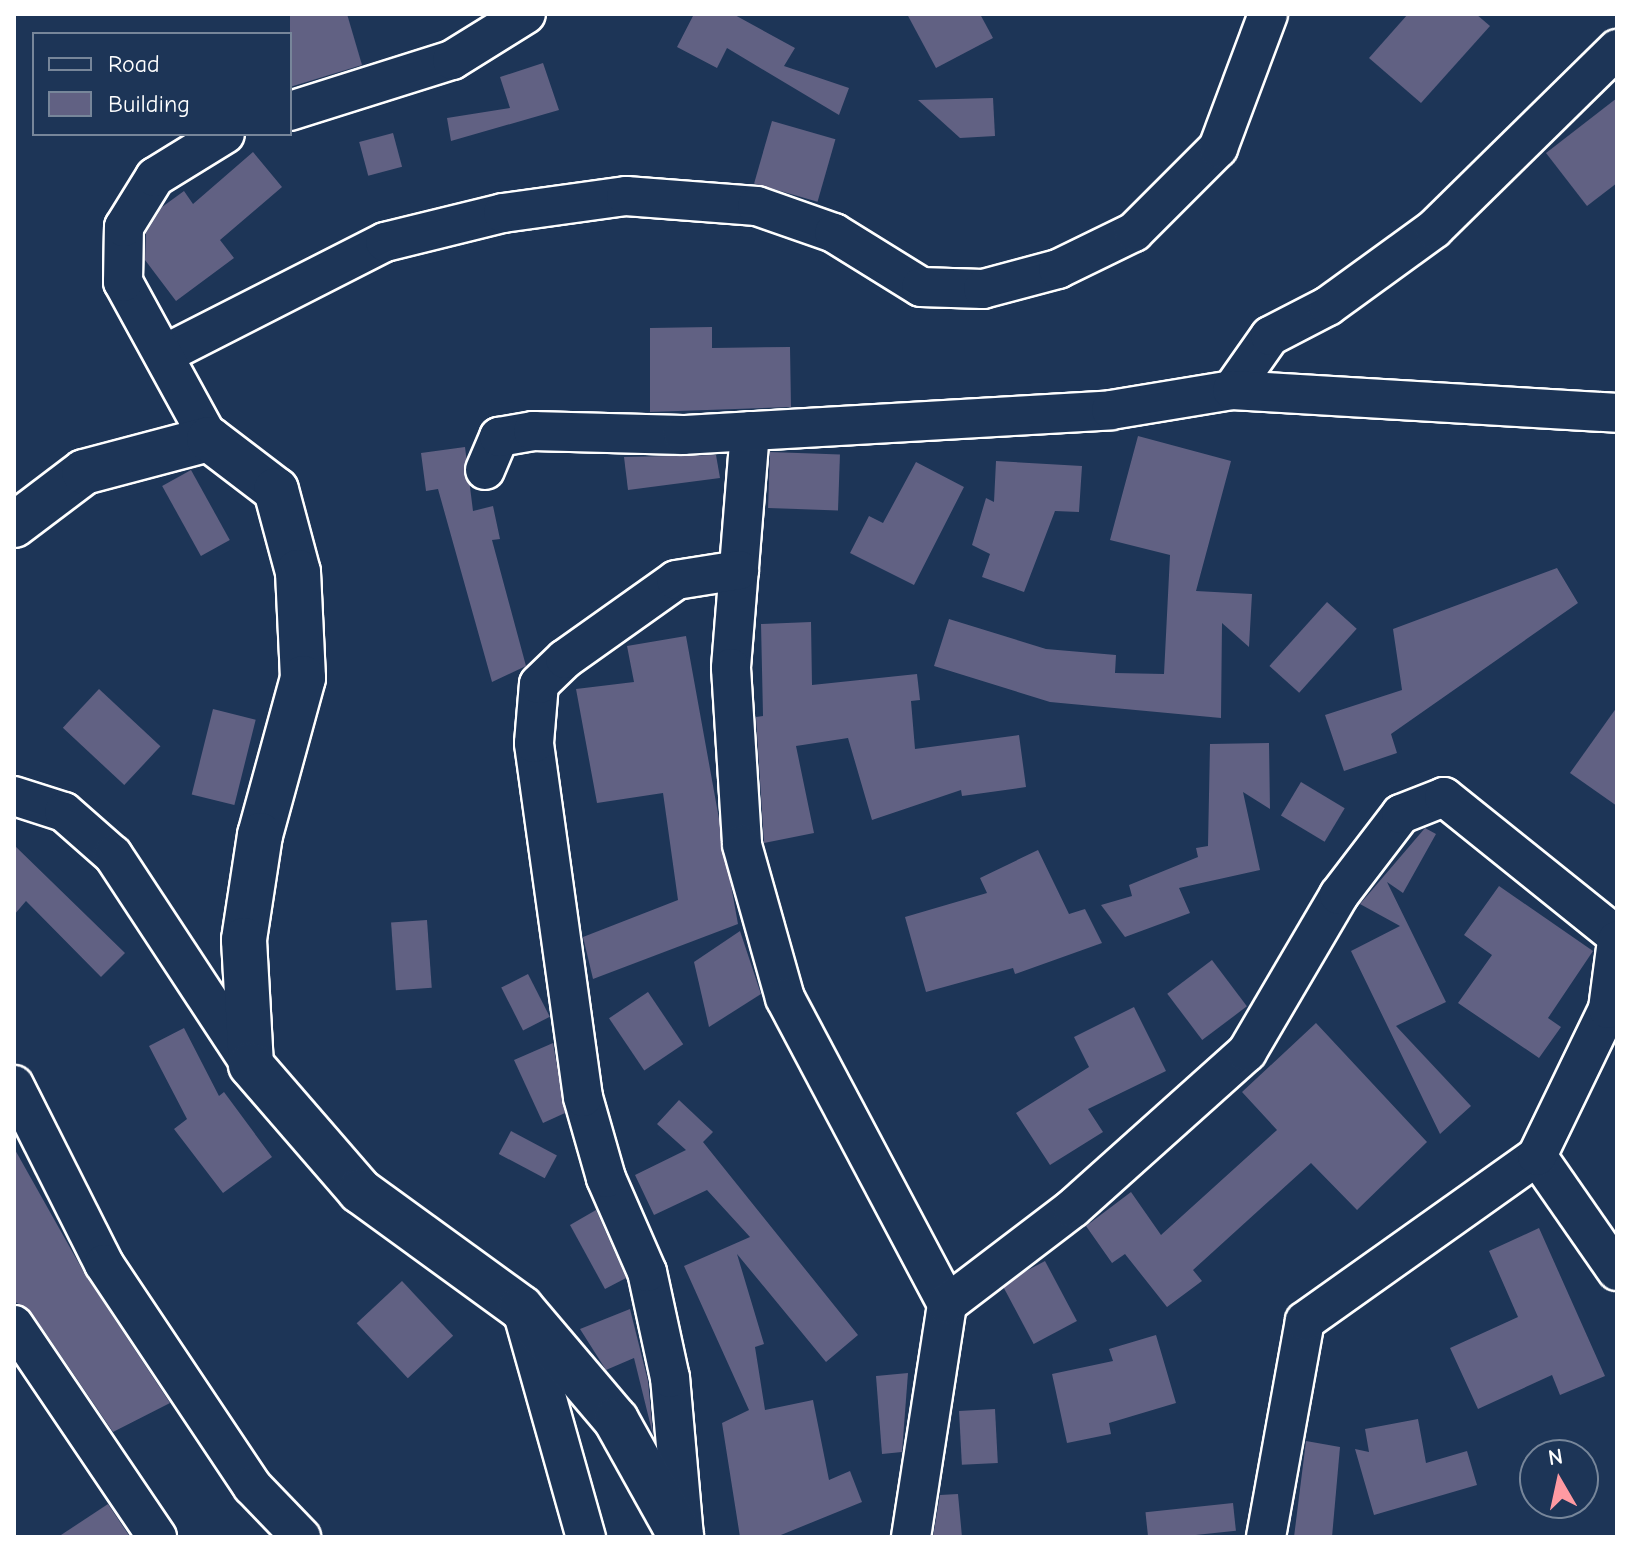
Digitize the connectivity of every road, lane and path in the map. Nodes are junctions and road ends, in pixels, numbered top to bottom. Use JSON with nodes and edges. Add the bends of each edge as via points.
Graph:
{"nodes":[{"id":1,"x":526,"y":14,"type":"edge"},
{"id":2,"x":1268,"y":14,"type":"edge"},
{"id":3,"x":1617,"y":49,"type":"edge"},
{"id":4,"x":292,"y":110,"type":"edge"},
{"id":5,"x":222,"y":136,"type":"edge"},
{"id":6,"x":165,"y":354,"type":"junction"},
{"id":7,"x":1232,"y":390,"type":"junction"},
{"id":8,"x":1617,"y":413,"type":"edge"},
{"id":9,"x":750,"y":431,"type":"junction"},
{"id":10,"x":209,"y":439,"type":"junction"},
{"id":11,"x":485,"y":470,"type":"dead end"},
{"id":12,"x":14,"y":525,"type":"edge"},
{"id":13,"x":739,"y":570,"type":"junction"},
{"id":14,"x":14,"y":796,"type":"edge"},
{"id":15,"x":1617,"y":938,"type":"edge"},
{"id":16,"x":1613,"y":1013,"type":"edge"},
{"id":17,"x":251,"y":1065,"type":"junction"},
{"id":18,"x":14,"y":1085,"type":"edge"},
{"id":19,"x":1537,"y":1156,"type":"junction"},
{"id":20,"x":1617,"y":1271,"type":"edge"},
{"id":21,"x":947,"y":1304,"type":"junction"},
{"id":22,"x":521,"y":1308,"type":"junction"},
{"id":23,"x":14,"y":1325,"type":"edge"},
{"id":24,"x":157,"y":1537,"type":"edge"},
{"id":25,"x":301,"y":1537,"type":"edge"},
{"id":26,"x":586,"y":1537,"type":"edge"},
{"id":27,"x":683,"y":1537,"type":"edge"},
{"id":28,"x":911,"y":1537,"type":"edge"},
{"id":29,"x":1266,"y":1537,"type":"edge"}],
"edges":[{"from":1,"to":4,"type":"street","via":[[452,60]]},
{"from":2,"to":6,"type":"street","via":[[1218,148],[1134,232],[1058,269],[983,289],[921,287],[834,233],[757,206],[626,196],[503,213],[385,242]]},
{"from":3,"to":7,"type":"street","via":[[1434,229],[1328,306],[1270,336]]},
{"from":5,"to":6,"type":"street","via":[[155,177],[124,227],[123,282]]},
{"from":6,"to":10,"type":"street"},
{"from":7,"to":8,"type":"street"},
{"from":7,"to":9,"type":"street","via":[[1111,410]]},
{"from":9,"to":11,"type":"street","via":[[533,431],[499,437]]},
{"from":9,"to":13,"type":"street"},
{"from":10,"to":12,"type":"main road","via":[[84,472]]},
{"from":10,"to":17,"type":"main road","via":[[276,490],[298,572],[303,678],[260,835],[244,940]]},
{"from":13,"to":21,"type":"street","via":[[732,756],[742,845],[763,922],[785,998]]},
{"from":13,"to":27,"type":"street","via":[[676,580],[565,659],[539,684],[534,743],[583,1097],[606,1178],[647,1272],[670,1378]]},
{"from":14,"to":17,"type":"street","via":[[64,812],[113,855]]},
{"from":15,"to":16,"type":"street"},
{"from":15,"to":21,"type":"street","via":[[1444,797],[1401,814],[1339,895],[1247,1052],[1073,1208]]},
{"from":16,"to":19,"type":"street"},
{"from":17,"to":22,"type":"main road","via":[[360,1191]]},
{"from":18,"to":25,"type":"street","via":[[104,1264],[252,1486]]},
{"from":19,"to":20,"type":"street"},
{"from":19,"to":29,"type":"street","via":[[1305,1321]]},
{"from":21,"to":28,"type":"street"},
{"from":22,"to":26,"type":"street"},
{"from":22,"to":27,"type":"main road","via":[[616,1420]]},
{"from":23,"to":24,"type":"street"}]}
